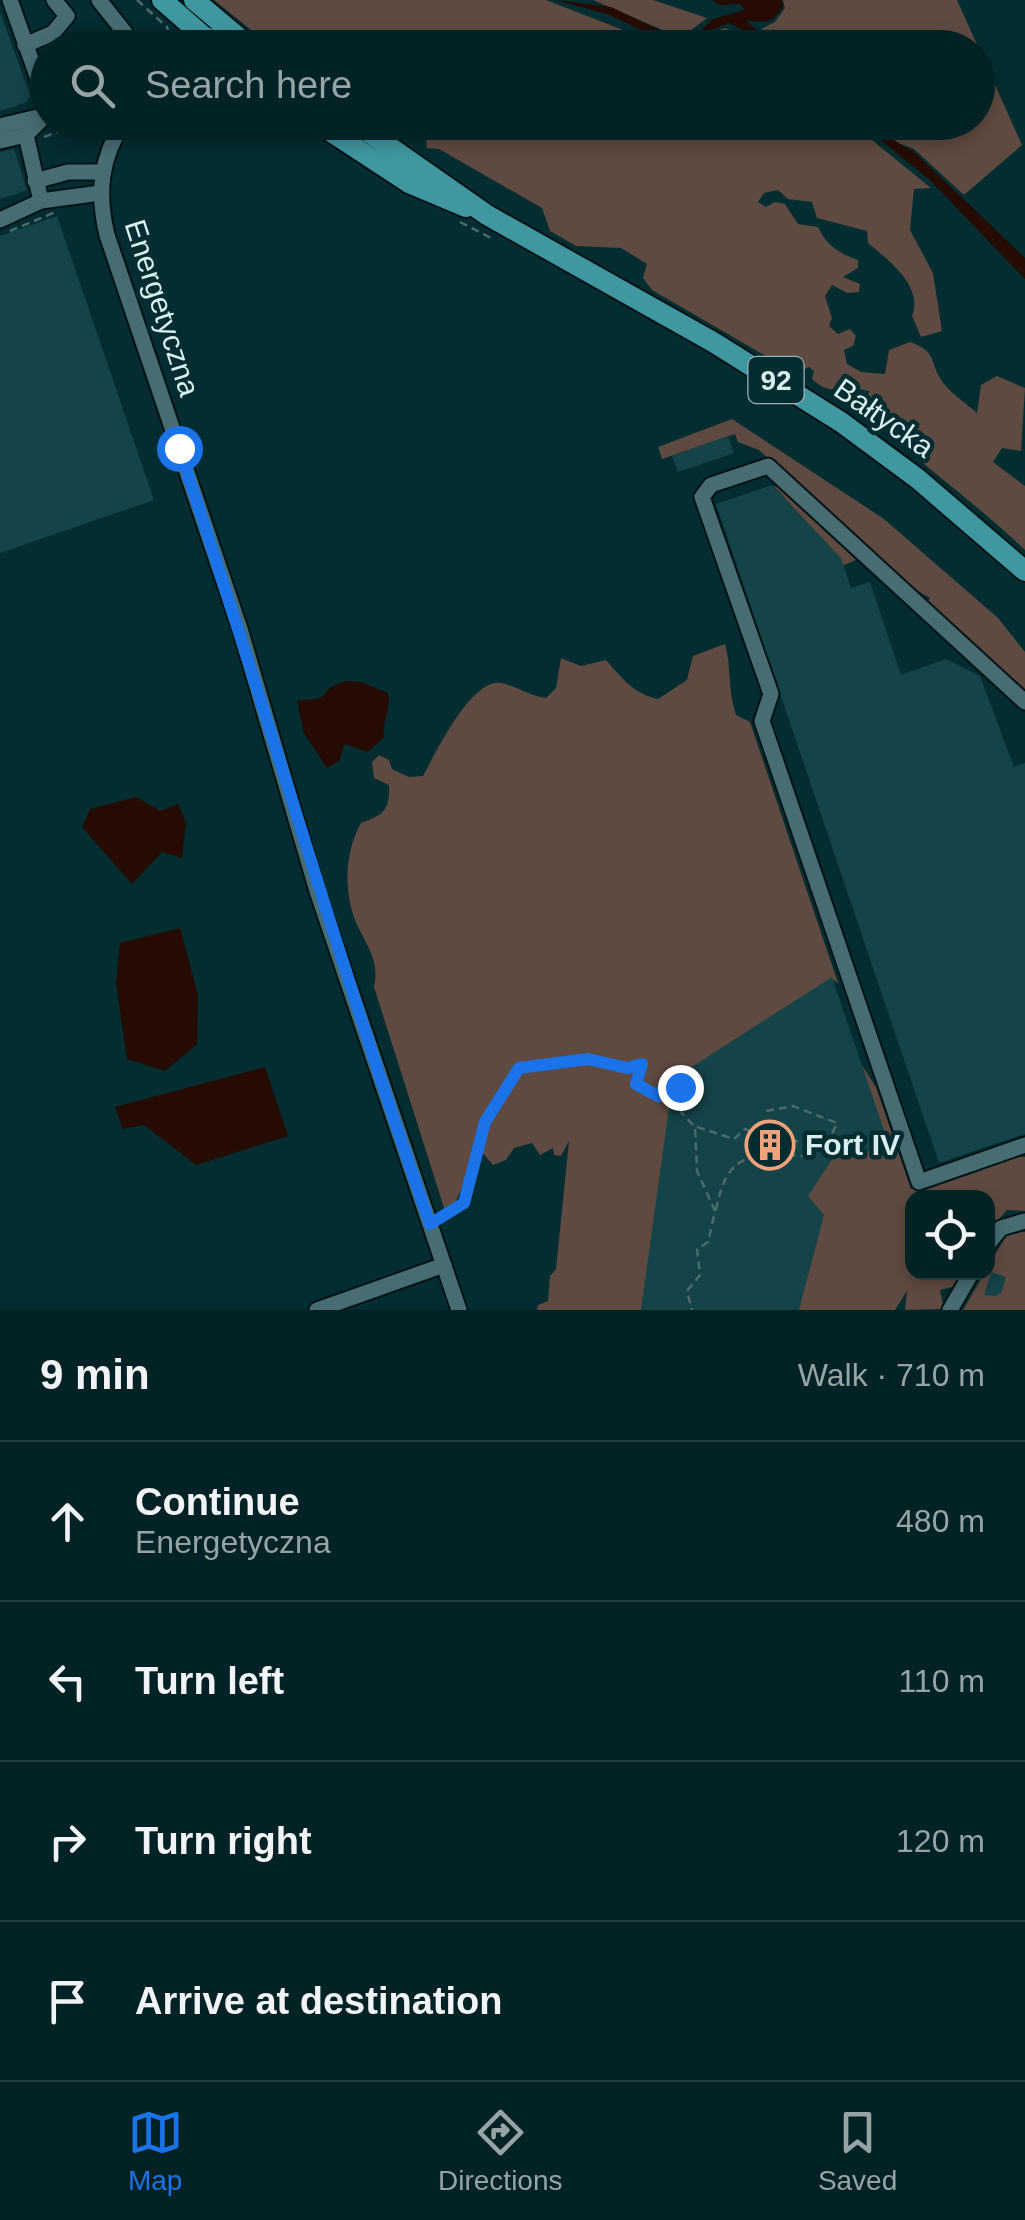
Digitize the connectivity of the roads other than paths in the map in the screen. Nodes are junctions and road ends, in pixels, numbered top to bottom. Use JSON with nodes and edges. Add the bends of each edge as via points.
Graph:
{"nodes":[{"id":1,"x":10,"y":0,"type":"edge"},
{"id":2,"x":54,"y":0,"type":"edge"},
{"id":3,"x":99,"y":0,"type":"edge"},
{"id":4,"x":159,"y":0,"type":"edge"},
{"id":5,"x":196,"y":1,"type":"edge"},
{"id":6,"x":56,"y":30,"type":"edge"},
{"id":7,"x":123,"y":30,"type":"edge"},
{"id":8,"x":175,"y":30,"type":"edge"},
{"id":9,"x":191,"y":30,"type":"edge"},
{"id":10,"x":202,"y":30,"type":"edge"},
{"id":11,"x":230,"y":30,"type":"edge"},
{"id":12,"x":30,"y":43,"type":"edge"},
{"id":13,"x":25,"y":45,"type":"junction"},
{"id":14,"x":30,"y":59,"type":"edge"},
{"id":15,"x":30,"y":119,"type":"edge"},
{"id":16,"x":0,"y":126,"type":"edge"},
{"id":17,"x":32,"y":140,"type":"joint"},
{"id":18,"x":116,"y":140,"type":"edge"},
{"id":19,"x":343,"y":140,"type":"edge"},
{"id":20,"x":380,"y":140,"type":"edge"},
{"id":21,"x":0,"y":141,"type":"edge"},
{"id":22,"x":102,"y":172,"type":"junction"},
{"id":23,"x":36,"y":181,"type":"junction"},
{"id":24,"x":100,"y":193,"type":"junction"},
{"id":25,"x":41,"y":201,"type":"junction"},
{"id":26,"x":487,"y":215,"type":"junction"},
{"id":27,"x":0,"y":220,"type":"edge"},
{"id":28,"x":1025,"y":571,"type":"edge"},
{"id":29,"x":1025,"y":702,"type":"edge"},
{"id":30,"x":1025,"y":1145,"type":"edge"},
{"id":31,"x":921,"y":1190,"type":"edge"},
{"id":32,"x":1025,"y":1221,"type":"edge"},
{"id":33,"x":995,"y":1235,"type":"edge"},
{"id":34,"x":444,"y":1265,"type":"junction"},
{"id":35,"x":965,"y":1280,"type":"edge"},
{"id":36,"x":339,"y":1306,"type":"edge"},
{"id":37,"x":317,"y":1310,"type":"edge"},
{"id":38,"x":459,"y":1310,"type":"edge"},
{"id":39,"x":950,"y":1310,"type":"edge"}],
"edges":[{"from":1,"to":13,"type":"street"},
{"from":2,"to":6,"type":"street","via":[[68,16]]},
{"from":3,"to":7,"type":"street"},
{"from":4,"to":8,"type":"street"},
{"from":4,"to":9,"type":"main road"},
{"from":5,"to":10,"type":"street"},
{"from":5,"to":11,"type":"main road"},
{"from":12,"to":13,"type":"street"},
{"from":13,"to":14,"type":"street"},
{"from":15,"to":16,"type":"street"},
{"from":17,"to":21,"type":"street"},
{"from":17,"to":23,"type":"street"},
{"from":18,"to":22,"type":"street","name":"Energetyczna"},
{"from":19,"to":26,"type":"main road","name":"Bałtycka","number":"92","via":[[409,183]]},
{"from":20,"to":26,"type":"main road","name":"Bałtycka","number":"92"},
{"from":22,"to":23,"type":"street"},
{"from":22,"to":24,"type":"street","name":"Energetyczna"},
{"from":23,"to":25,"type":"street"},
{"from":24,"to":25,"type":"street"},
{"from":24,"to":34,"type":"street","name":"Energetyczna","via":[[107,236],[241,632],[317,891]]},
{"from":25,"to":27,"type":"street"},
{"from":26,"to":28,"type":"main road","name":"Bałtycka","number":"92","via":[[841,422]]},
{"from":29,"to":31,"type":"street","via":[[768,466],[711,485],[702,497],[771,694],[762,721]]},
{"from":30,"to":31,"type":"street"},
{"from":32,"to":33,"type":"street"},
{"from":34,"to":36,"type":"street"},
{"from":34,"to":38,"type":"street","name":"Energetyczna"},
{"from":35,"to":39,"type":"street"},
{"from":36,"to":37,"type":"street"}]}
